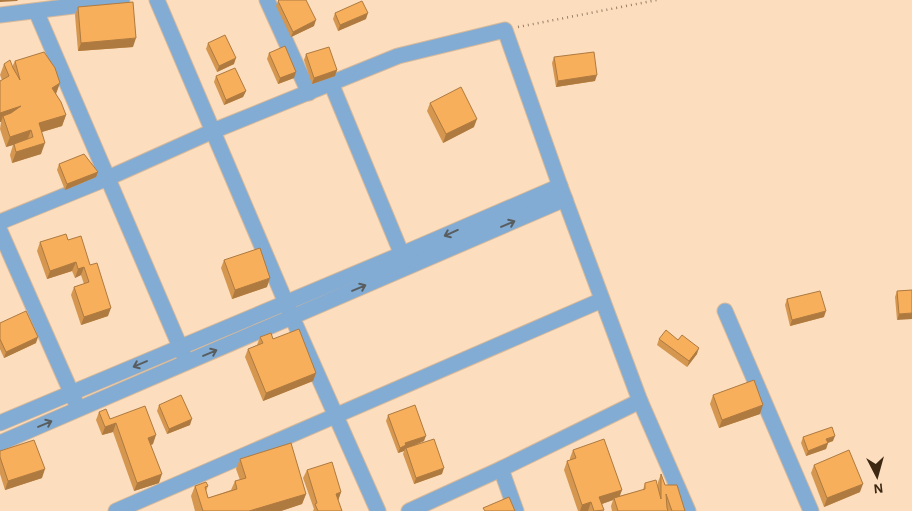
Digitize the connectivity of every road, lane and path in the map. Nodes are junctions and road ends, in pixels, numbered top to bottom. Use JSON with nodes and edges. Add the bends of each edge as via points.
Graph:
{"nodes":[{"id":1,"x":122,"y":0,"type":"edge"},
{"id":2,"x":157,"y":0,"type":"edge"},
{"id":3,"x":267,"y":0,"type":"edge"},
{"id":4,"x":657,"y":0,"type":"edge"},
{"id":5,"x":36,"y":11,"type":"junction"},
{"id":6,"x":0,"y":15,"type":"edge"},
{"id":7,"x":504,"y":30,"type":"junction"},
{"id":8,"x":332,"y":83,"type":"junction"},
{"id":9,"x":309,"y":93,"type":"junction"},
{"id":10,"x":213,"y":132,"type":"junction"},
{"id":11,"x":108,"y":178,"type":"junction"},
{"id":12,"x":562,"y":192,"type":"junction"},
{"id":13,"x":0,"y":222,"type":"edge"},
{"id":14,"x":0,"y":231,"type":"edge"},
{"id":15,"x":405,"y":261,"type":"junction"},
{"id":16,"x":602,"y":300,"type":"junction"},
{"id":17,"x":286,"y":302,"type":"junction"},
{"id":18,"x":725,"y":311,"type":"dead end"},
{"id":19,"x":292,"y":317,"type":"junction"},
{"id":20,"x":180,"y":347,"type":"junction"},
{"id":21,"x":187,"y":362,"type":"junction"},
{"id":22,"x":71,"y":393,"type":"junction"},
{"id":23,"x":640,"y":402,"type":"junction"},
{"id":24,"x":79,"y":409,"type":"junction"},
{"id":25,"x":336,"y":417,"type":"junction"},
{"id":26,"x":0,"y":423,"type":"edge"},
{"id":27,"x":0,"y":443,"type":"edge"},
{"id":28,"x":501,"y":469,"type":"junction"},
{"id":29,"x":116,"y":511,"type":"edge"},
{"id":30,"x":378,"y":511,"type":"edge"},
{"id":31,"x":409,"y":511,"type":"edge"},
{"id":32,"x":516,"y":511,"type":"edge"},
{"id":33,"x":688,"y":511,"type":"edge"},
{"id":34,"x":811,"y":511,"type":"edge"}],
"edges":[{"from":1,"to":5,"type":"street"},
{"from":2,"to":10,"type":"street"},
{"from":3,"to":9,"type":"street"},
{"from":4,"to":7,"type":"path"},
{"from":5,"to":6,"type":"street"},
{"from":5,"to":11,"type":"street"},
{"from":7,"to":8,"type":"street","via":[[398,56]]},
{"from":7,"to":12,"type":"street"},
{"from":8,"to":9,"type":"street"},
{"from":8,"to":15,"type":"street"},
{"from":9,"to":10,"type":"street"},
{"from":10,"to":11,"type":"street"},
{"from":10,"to":17,"type":"street"},
{"from":11,"to":13,"type":"street"},
{"from":11,"to":20,"type":"street"},
{"from":12,"to":15,"type":"street"},
{"from":12,"to":16,"type":"street"},
{"from":14,"to":22,"type":"street"},
{"from":15,"to":17,"type":"street"},
{"from":19,"to":15,"type":"street","one_way":true},
{"from":16,"to":23,"type":"street"},
{"from":16,"to":25,"type":"street"},
{"from":17,"to":19,"type":"street"},
{"from":17,"to":20,"type":"street"},
{"from":18,"to":34,"type":"street"},
{"from":21,"to":19,"type":"street","one_way":true},
{"from":19,"to":25,"type":"street"},
{"from":20,"to":21,"type":"street"},
{"from":20,"to":22,"type":"street","one_way":true},
{"from":21,"to":24,"type":"street"},
{"from":22,"to":24,"type":"street"},
{"from":22,"to":26,"type":"street"},
{"from":23,"to":28,"type":"street"},
{"from":23,"to":33,"type":"street"},
{"from":27,"to":24,"type":"street","one_way":true},
{"from":25,"to":29,"type":"street"},
{"from":25,"to":30,"type":"street"},
{"from":28,"to":31,"type":"street"},
{"from":28,"to":32,"type":"street"}]}
